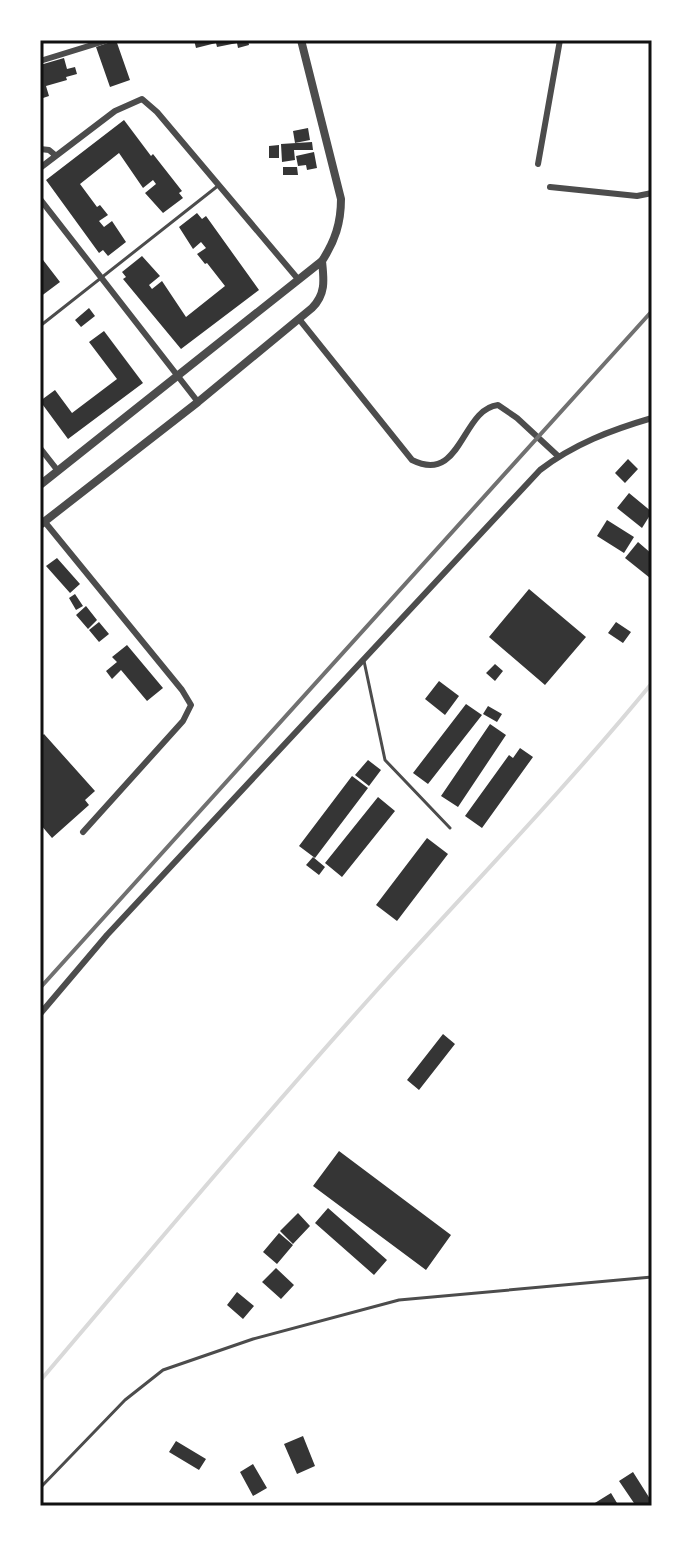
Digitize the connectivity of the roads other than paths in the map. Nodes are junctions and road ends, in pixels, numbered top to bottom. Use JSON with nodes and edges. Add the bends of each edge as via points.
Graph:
{"nodes":[{"id":1,"x":108,"y":40,"type":"edge"},
{"id":2,"x":301,"y":40,"type":"edge"},
{"id":3,"x":560,"y":40,"type":"edge"},
{"id":4,"x":40,"y":61,"type":"edge"},
{"id":5,"x":40,"y":149,"type":"edge"},
{"id":6,"x":55,"y":155,"type":"junction"},
{"id":7,"x":538,"y":164,"type":"dead end"},
{"id":8,"x":40,"y":168,"type":"edge"},
{"id":9,"x":219,"y":185,"type":"junction"},
{"id":10,"x":550,"y":187,"type":"dead end"},
{"id":11,"x":652,"y":193,"type":"edge"},
{"id":12,"x":40,"y":199,"type":"edge"},
{"id":13,"x":322,"y":261,"type":"junction"},
{"id":14,"x":101,"y":277,"type":"junction"},
{"id":15,"x":298,"y":279,"type":"junction"},
{"id":16,"x":299,"y":319,"type":"junction"},
{"id":17,"x":40,"y":326,"type":"edge"},
{"id":18,"x":177,"y":375,"type":"junction"},
{"id":19,"x":198,"y":402,"type":"junction"},
{"id":20,"x":652,"y":418,"type":"edge"},
{"id":21,"x":40,"y":448,"type":"edge"},
{"id":22,"x":558,"y":456,"type":"junction"},
{"id":23,"x":58,"y":471,"type":"junction"},
{"id":24,"x":40,"y":485,"type":"edge"},
{"id":25,"x":42,"y":523,"type":"edge"},
{"id":26,"x":364,"y":661,"type":"junction"},
{"id":27,"x":450,"y":828,"type":"dead end"},
{"id":28,"x":83,"y":832,"type":"dead end"},
{"id":29,"x":40,"y":1014,"type":"edge"},
{"id":30,"x":652,"y":1277,"type":"edge"},
{"id":31,"x":40,"y":1488,"type":"edge"}],
"edges":[{"from":1,"to":4,"type":"street"},
{"from":2,"to":13,"type":"street","via":[[341,199],[337,232]]},
{"from":3,"to":7,"type":"street"},
{"from":5,"to":6,"type":"street"},
{"from":6,"to":8,"type":"street"},
{"from":6,"to":9,"type":"street","via":[[115,111],[142,99]]},
{"from":9,"to":14,"type":"lane"},
{"from":9,"to":15,"type":"street"},
{"from":10,"to":11,"type":"street"},
{"from":12,"to":14,"type":"street"},
{"from":13,"to":15,"type":"street"},
{"from":13,"to":16,"type":"street","via":[[322,296]]},
{"from":14,"to":17,"type":"lane"},
{"from":14,"to":18,"type":"street"},
{"from":15,"to":18,"type":"street"},
{"from":16,"to":19,"type":"street"},
{"from":16,"to":22,"type":"street","via":[[421,465],[451,455],[486,408],[498,405]]},
{"from":18,"to":19,"type":"street"},
{"from":18,"to":23,"type":"street"},
{"from":19,"to":25,"type":"street"},
{"from":20,"to":22,"type":"street","via":[[615,428]]},
{"from":21,"to":23,"type":"street"},
{"from":22,"to":26,"type":"street","via":[[522,488]]},
{"from":23,"to":24,"type":"street"},
{"from":25,"to":28,"type":"street","via":[[191,705],[183,721]]},
{"from":26,"to":27,"type":"lane","via":[[385,760]]},
{"from":26,"to":29,"type":"street","via":[[107,935]]},
{"from":30,"to":31,"type":"lane","via":[[399,1300],[253,1339],[163,1370],[125,1400]]}]}
